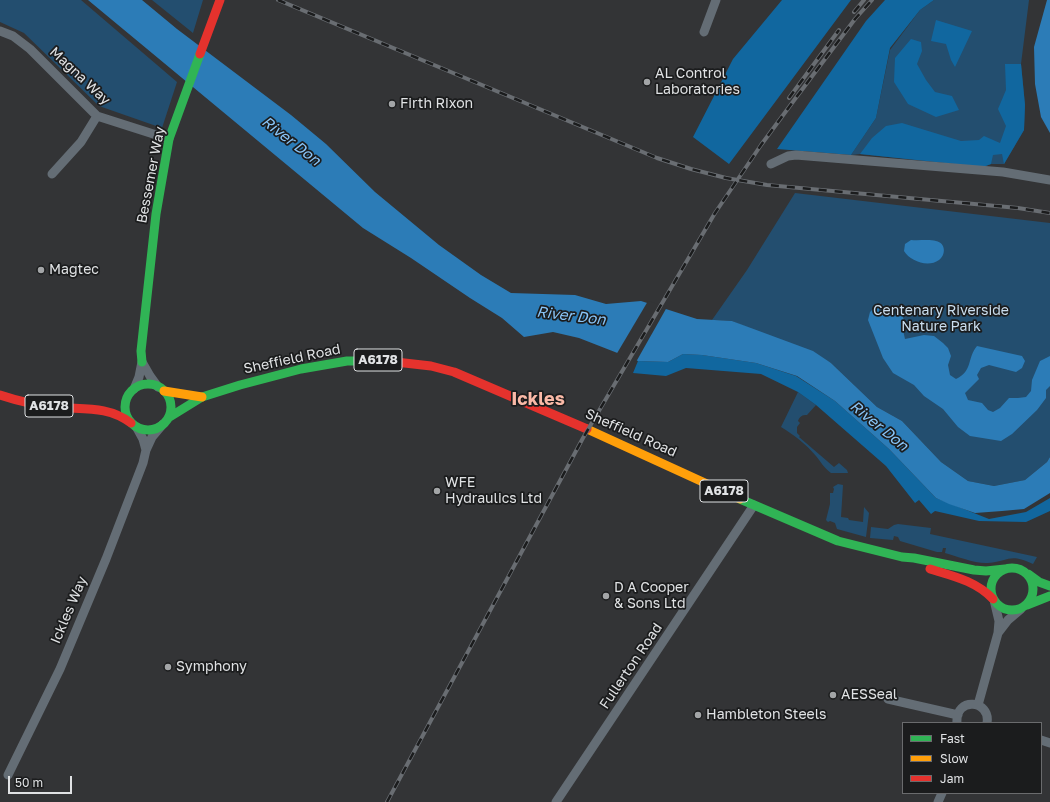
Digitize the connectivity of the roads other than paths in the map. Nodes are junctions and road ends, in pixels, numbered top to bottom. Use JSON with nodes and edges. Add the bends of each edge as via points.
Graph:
{"nodes":[{"id":1,"x":220,"y":0,"type":"edge"},
{"id":2,"x":716,"y":0,"type":"edge"},
{"id":3,"x":0,"y":30,"type":"edge"},
{"id":4,"x":704,"y":32,"type":"dead end"},
{"id":5,"x":97,"y":116,"type":"junction"},
{"id":6,"x":169,"y":139,"type":"junction"},
{"id":7,"x":771,"y":164,"type":"dead end"},
{"id":8,"x":52,"y":174,"type":"dead end"},
{"id":9,"x":1050,"y":180,"type":"edge"},
{"id":10,"x":142,"y":362,"type":"junction"},
{"id":11,"x":161,"y":389,"type":"junction"},
{"id":12,"x":132,"y":390,"type":"junction"},
{"id":13,"x":0,"y":395,"type":"edge"},
{"id":14,"x":202,"y":397,"type":"junction"},
{"id":15,"x":100,"y":409,"type":"junction"},
{"id":16,"x":166,"y":421,"type":"junction"},
{"id":17,"x":135,"y":426,"type":"junction"},
{"id":18,"x":146,"y":450,"type":"junction"},
{"id":19,"x":754,"y":505,"type":"junction"},
{"id":20,"x":902,"y":557,"type":"junction"},
{"id":21,"x":1005,"y":569,"type":"junction"},
{"id":22,"x":1024,"y":571,"type":"junction"},
{"id":23,"x":1050,"y":586,"type":"edge"},
{"id":24,"x":1050,"y":596,"type":"edge"},
{"id":25,"x":993,"y":599,"type":"junction"},
{"id":26,"x":1024,"y":607,"type":"junction"},
{"id":27,"x":998,"y":633,"type":"junction"},
{"id":28,"x":888,"y":699,"type":"dead end"},
{"id":29,"x":978,"y":705,"type":"junction"},
{"id":30,"x":958,"y":719,"type":"edge"},
{"id":31,"x":987,"y":722,"type":"edge"},
{"id":32,"x":8,"y":775,"type":"dead end"},
{"id":33,"x":556,"y":802,"type":"edge"}],
"edges":[{"from":1,"to":6,"type":"main road","name":"Bessemer Way"},
{"from":2,"to":4,"type":"street"},
{"from":3,"to":5,"type":"street","name":"Magna Way","via":[[30,49]]},
{"from":5,"to":6,"type":"street","name":"Magna Way"},
{"from":5,"to":8,"type":"street","via":[[82,142]]},
{"from":6,"to":10,"type":"main road","name":"Bessemer Way","via":[[156,214],[141,351]]},
{"from":7,"to":9,"type":"street","via":[[796,155],[1003,172]]},
{"from":10,"to":11,"type":"street"},
{"from":10,"to":12,"type":"street","name":"Bessemer Way","via":[[139,377]]},
{"from":11,"to":12,"type":"main road","via":[[147,384]]},
{"from":11,"to":14,"type":"main road","name":"Sheffield Road","number":"A6178"},
{"from":11,"to":16,"type":"main road","via":[[170,403]]},
{"from":12,"to":15,"type":"main road","number":"A6178"},
{"from":12,"to":17,"type":"main road","via":[[126,400],[125,410],[128,419]]},
{"from":13,"to":15,"type":"main road","number":"A6178","via":[[34,404]]},
{"from":14,"to":16,"type":"main road","name":"Sheffield Road","number":"A6178"},
{"from":14,"to":19,"type":"main road","name":"Sheffield Road","number":"A6178","via":[[301,369],[347,361],[374,360],[431,366],[468,378],[550,412]]},
{"from":15,"to":17,"type":"main road","number":"A6178","via":[[118,414]]},
{"from":16,"to":17,"type":"main road","via":[[152,430]]},
{"from":16,"to":18,"type":"street","name":"Ickles Way","via":[[152,436]]},
{"from":17,"to":18,"type":"street"},
{"from":18,"to":32,"type":"street","name":"Ickles Way","via":[[106,559],[60,668]]},
{"from":19,"to":20,"type":"main road","name":"Sheffield Road","number":"A6178","via":[[838,541]]},
{"from":19,"to":33,"type":"street","name":"Fullerton Road"},
{"from":20,"to":21,"type":"main road","name":"Sheffield Road","number":"A6178","via":[[974,570]]},
{"from":20,"to":25,"type":"main road","name":"Sheffield Road","number":"A6178","via":[[913,564],[980,586]]},
{"from":21,"to":22,"type":"main road","number":"A6178","via":[[1017,568]]},
{"from":21,"to":25,"type":"main road","via":[[992,582]]},
{"from":22,"to":23,"type":"main road","number":"A6178","via":[[1039,582]]},
{"from":22,"to":26,"type":"main road","via":[[1030,576],[1034,587],[1034,594]]},
{"from":24,"to":26,"type":"main road","number":"A6178"},
{"from":25,"to":26,"type":"main road","number":"A6178","via":[[1007,610]]},
{"from":25,"to":27,"type":"street","via":[[999,621]]},
{"from":26,"to":27,"type":"street","via":[[1008,620]]},
{"from":27,"to":29,"type":"street"},
{"from":28,"to":30,"type":"street"},
{"from":29,"to":30,"type":"street","via":[[965,705]]},
{"from":29,"to":31,"type":"street","via":[[985,711]]}]}
